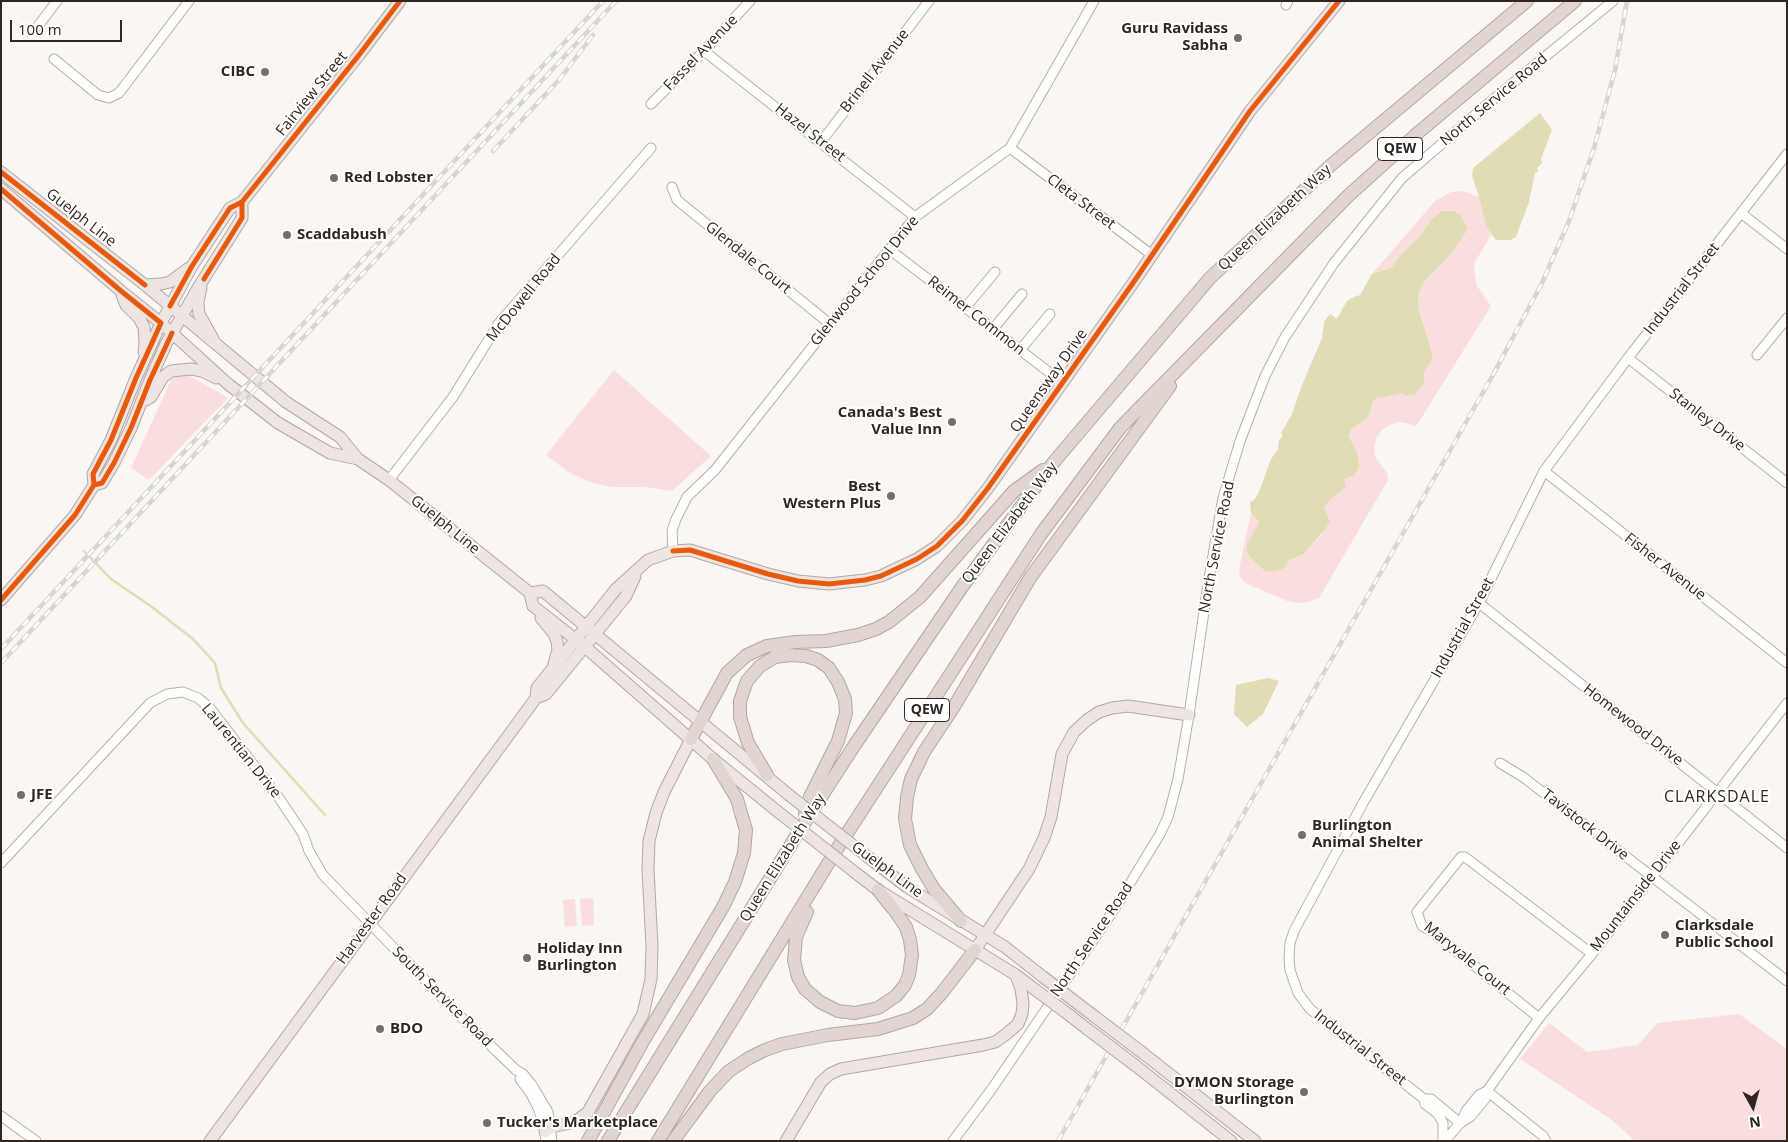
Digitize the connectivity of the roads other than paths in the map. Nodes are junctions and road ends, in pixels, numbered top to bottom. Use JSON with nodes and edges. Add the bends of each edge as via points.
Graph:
{"nodes":[{"id":1,"x":57,"y":1,"type":"edge"},
{"id":2,"x":188,"y":1,"type":"edge"},
{"id":3,"x":400,"y":1,"type":"edge"},
{"id":4,"x":750,"y":1,"type":"edge"},
{"id":5,"x":929,"y":1,"type":"edge"},
{"id":6,"x":1339,"y":1,"type":"edge"},
{"id":7,"x":1527,"y":1,"type":"edge"},
{"id":8,"x":1575,"y":1,"type":"edge"},
{"id":9,"x":1613,"y":1,"type":"edge"},
{"id":10,"x":1091,"y":2,"type":"edge"},
{"id":11,"x":38,"y":26,"type":"dead end"},
{"id":12,"x":704,"y":51,"type":"junction"},
{"id":13,"x":54,"y":59,"type":"dead end"},
{"id":14,"x":651,"y":104,"type":"dead end"},
{"id":15,"x":821,"y":142,"type":"junction"},
{"id":16,"x":650,"y":148,"type":"dead end"},
{"id":17,"x":1010,"y":148,"type":"junction"},
{"id":18,"x":1787,"y":154,"type":"edge"},
{"id":19,"x":1,"y":172,"type":"edge"},
{"id":20,"x":672,"y":187,"type":"dead end"},
{"id":21,"x":1,"y":189,"type":"edge"},
{"id":22,"x":242,"y":202,"type":"junction"},
{"id":23,"x":1741,"y":213,"type":"junction"},
{"id":24,"x":915,"y":217,"type":"junction"},
{"id":25,"x":889,"y":249,"type":"junction"},
{"id":26,"x":1787,"y":249,"type":"edge"},
{"id":27,"x":1152,"y":255,"type":"junction"},
{"id":28,"x":192,"y":266,"type":"junction"},
{"id":29,"x":995,"y":272,"type":"dead end"},
{"id":30,"x":204,"y":279,"type":"junction"},
{"id":31,"x":145,"y":285,"type":"junction"},
{"id":32,"x":120,"y":292,"type":"junction"},
{"id":33,"x":1022,"y":294,"type":"dead end"},
{"id":34,"x":170,"y":306,"type":"junction"},
{"id":35,"x":965,"y":308,"type":"junction"},
{"id":36,"x":1235,"y":310,"type":"junction"},
{"id":37,"x":1050,"y":314,"type":"dead end"},
{"id":38,"x":182,"y":316,"type":"junction"},
{"id":39,"x":1787,"y":318,"type":"edge"},
{"id":40,"x":161,"y":322,"type":"junction"},
{"id":41,"x":830,"y":324,"type":"junction"},
{"id":42,"x":993,"y":329,"type":"junction"},
{"id":43,"x":172,"y":333,"type":"junction"},
{"id":44,"x":215,"y":342,"type":"junction"},
{"id":45,"x":1020,"y":350,"type":"junction"},
{"id":46,"x":1758,"y":355,"type":"dead end"},
{"id":47,"x":1628,"y":358,"type":"junction"},
{"id":48,"x":143,"y":362,"type":"junction"},
{"id":49,"x":1063,"y":383,"type":"junction"},
{"id":50,"x":228,"y":384,"type":"junction"},
{"id":51,"x":140,"y":404,"type":"junction"},
{"id":52,"x":358,"y":459,"type":"junction"},
{"id":53,"x":1053,"y":463,"type":"junction"},
{"id":54,"x":1544,"y":471,"type":"junction"},
{"id":55,"x":389,"y":480,"type":"junction"},
{"id":56,"x":1787,"y":483,"type":"edge"},
{"id":57,"x":94,"y":485,"type":"junction"},
{"id":58,"x":673,"y":550,"type":"junction"},
{"id":59,"x":530,"y":593,"type":"junction"},
{"id":60,"x":1,"y":600,"type":"edge"},
{"id":61,"x":1479,"y":603,"type":"junction"},
{"id":62,"x":533,"y":606,"type":"junction"},
{"id":63,"x":590,"y":630,"type":"junction"},
{"id":64,"x":580,"y":643,"type":"junction"},
{"id":65,"x":1787,"y":663,"type":"edge"},
{"id":66,"x":550,"y":672,"type":"junction"},
{"id":67,"x":536,"y":698,"type":"junction"},
{"id":68,"x":1787,"y":703,"type":"edge"},
{"id":69,"x":1190,"y":715,"type":"junction"},
{"id":70,"x":700,"y":721,"type":"junction"},
{"id":71,"x":691,"y":739,"type":"junction"},
{"id":72,"x":713,"y":759,"type":"junction"},
{"id":73,"x":1500,"y":763,"type":"dead end"},
{"id":74,"x":767,"y":775,"type":"junction"},
{"id":75,"x":1717,"y":791,"type":"junction"},
{"id":76,"x":803,"y":825,"type":"junction"},
{"id":77,"x":1787,"y":848,"type":"edge"},
{"id":78,"x":838,"y":849,"type":"junction"},
{"id":79,"x":1,"y":863,"type":"edge"},
{"id":80,"x":1651,"y":876,"type":"junction"},
{"id":81,"x":878,"y":890,"type":"junction"},
{"id":82,"x":961,"y":921,"type":"junction"},
{"id":83,"x":369,"y":924,"type":"junction"},
{"id":84,"x":985,"y":934,"type":"junction"},
{"id":85,"x":975,"y":950,"type":"junction"},
{"id":86,"x":1592,"y":954,"type":"junction"},
{"id":87,"x":1016,"y":975,"type":"junction"},
{"id":88,"x":1787,"y":981,"type":"edge"},
{"id":89,"x":1539,"y":1018,"type":"junction"},
{"id":90,"x":1487,"y":1091,"type":"junction"},
{"id":91,"x":1424,"y":1099,"type":"junction"},
{"id":92,"x":1,"y":1116,"type":"edge"},
{"id":93,"x":1460,"y":1123,"type":"junction"},
{"id":94,"x":548,"y":1135,"type":"edge"},
{"id":95,"x":36,"y":1141,"type":"edge"},
{"id":96,"x":210,"y":1141,"type":"edge"},
{"id":97,"x":588,"y":1141,"type":"edge"},
{"id":98,"x":608,"y":1141,"type":"edge"},
{"id":99,"x":658,"y":1141,"type":"edge"},
{"id":100,"x":674,"y":1141,"type":"edge"},
{"id":101,"x":786,"y":1141,"type":"edge"},
{"id":102,"x":953,"y":1141,"type":"edge"},
{"id":103,"x":1231,"y":1141,"type":"edge"},
{"id":104,"x":1255,"y":1141,"type":"edge"},
{"id":105,"x":1444,"y":1141,"type":"edge"},
{"id":106,"x":1546,"y":1141,"type":"edge"}],
"edges":[{"from":1,"to":11,"type":"street"},
{"from":2,"to":13,"type":"street","via":[[119,93],[109,98],[98,95]]},
{"from":3,"to":22,"type":"main road","name":"Fairview Street"},
{"from":4,"to":12,"type":"street","name":"Fassel Avenue"},
{"from":5,"to":15,"type":"street","name":"Brinell Avenue"},
{"from":6,"to":27,"type":"main road","name":"Queensway Drive","via":[[1250,111]]},
{"from":7,"to":53,"type":"highway","name":"Queen Elizabeth Way","number":"QEW","via":[[1331,165],[1210,278]]},
{"from":8,"to":36,"type":"highway","name":"Queen Elizabeth Way","number":"QEW","via":[[1348,196]]},
{"from":9,"to":69,"type":"street","name":"North Service Road","via":[[1402,178],[1334,263],[1285,337],[1265,376],[1240,440],[1223,498]]},
{"from":10,"to":17,"type":"street","name":"Glenwood School Drive"},
{"from":12,"to":14,"type":"street","name":"Fassel Avenue"},
{"from":12,"to":15,"type":"street","name":"Hazel Street"},
{"from":15,"to":24,"type":"street","name":"Hazel Street"},
{"from":16,"to":55,"type":"street","name":"McDowell Road","via":[[499,324],[453,397]]},
{"from":17,"to":24,"type":"street","name":"Glenwood School Drive"},
{"from":17,"to":27,"type":"street","name":"Cleta Street"},
{"from":18,"to":23,"type":"street","name":"Industrial Street"},
{"from":19,"to":31,"type":"main road","name":"Guelph Line"},
{"from":20,"to":41,"type":"street","name":"Glendale Court","via":[[677,200]]},
{"from":21,"to":32,"type":"main road","name":"Guelph Line"},
{"from":22,"to":28,"type":"main road","name":"Fairview Street","via":[[230,208]]},
{"from":22,"to":30,"type":"main road","name":"Fairview Street","via":[[242,218]]},
{"from":23,"to":26,"type":"street"},
{"from":23,"to":47,"type":"street","name":"Industrial Street"},
{"from":24,"to":25,"type":"street","name":"Glenwood School Drive"},
{"from":25,"to":35,"type":"street","name":"Reimer Common"},
{"from":25,"to":41,"type":"street","name":"Glenwood School Drive"},
{"from":27,"to":49,"type":"main road","name":"Queensway Drive"},
{"from":28,"to":31,"type":"main road","via":[[170,282]]},
{"from":28,"to":34,"type":"main road","name":"Fairview Street"},
{"from":29,"to":35,"type":"street"},
{"from":30,"to":38,"type":"main road","name":"Fairview Street"},
{"from":30,"to":44,"type":"main road","via":[[198,302],[199,314]]},
{"from":31,"to":34,"type":"main road","name":"Guelph Line"},
{"from":32,"to":40,"type":"main road","name":"Guelph Line"},
{"from":32,"to":48,"type":"main road","via":[[144,327]]},
{"from":33,"to":42,"type":"street"},
{"from":34,"to":38,"type":"main road","name":"Guelph Line"},
{"from":34,"to":40,"type":"main road","name":"Fairview Street"},
{"from":35,"to":42,"type":"street","name":"Reimer Common"},
{"from":36,"to":78,"type":"highway","name":"Queen Elizabeth Way","number":"QEW","via":[[1120,428],[1041,534]]},
{"from":36,"to":82,"type":"highway","via":[[1179,373],[1030,578],[924,752],[907,797],[905,819],[910,845],[934,889]]},
{"from":37,"to":45,"type":"street"},
{"from":38,"to":43,"type":"main road","name":"Fairview Street"},
{"from":38,"to":44,"type":"main road","name":"Guelph Line"},
{"from":39,"to":46,"type":"street"},
{"from":40,"to":43,"type":"main road","name":"Guelph Line"},
{"from":40,"to":48,"type":"main road","name":"Fairview Street"},
{"from":41,"to":58,"type":"street","name":"Glenwood School Drive","via":[[715,470],[687,497],[672,531]]},
{"from":42,"to":45,"type":"street","name":"Reimer Common"},
{"from":43,"to":50,"type":"main road","name":"Guelph Line"},
{"from":43,"to":51,"type":"main road","name":"Fairview Street"},
{"from":44,"to":52,"type":"main road","name":"Guelph Line","via":[[286,402],[340,437]]},
{"from":45,"to":49,"type":"street","name":"Reimer Common"},
{"from":47,"to":54,"type":"street","name":"Industrial Street"},
{"from":47,"to":56,"type":"street","name":"Stanley Drive"},
{"from":48,"to":57,"type":"main road","name":"Fairview Street","via":[[111,440],[93,474]]},
{"from":49,"to":58,"type":"main road","name":"Queensway Drive","via":[[962,521],[937,546],[889,573],[865,580],[829,584],[806,582],[690,550]]},
{"from":50,"to":51,"type":"main road","via":[[202,371],[178,369],[163,377],[151,397]]},
{"from":50,"to":52,"type":"main road","name":"Guelph Line","via":[[278,423],[330,453]]},
{"from":51,"to":57,"type":"main road","name":"Fairview Street","via":[[106,478]]},
{"from":52,"to":55,"type":"main road","name":"Guelph Line"},
{"from":53,"to":70,"type":"highway","via":[[1014,490],[920,597],[889,622],[858,635],[767,646],[747,655],[727,673]]},
{"from":53,"to":76,"type":"highway","name":"Queen Elizabeth Way","number":"QEW","via":[[962,587]]},
{"from":54,"to":61,"type":"street","name":"Industrial Street"},
{"from":54,"to":65,"type":"street","name":"Fisher Avenue"},
{"from":55,"to":59,"type":"main road","name":"Guelph Line"},
{"from":57,"to":60,"type":"main road","name":"Fairview Street","via":[[75,516]]},
{"from":58,"to":63,"type":"main road","name":"Queensway Drive","via":[[648,560],[616,589]]},
{"from":59,"to":62,"type":"main road"},
{"from":59,"to":63,"type":"main road","name":"Guelph Line","via":[[542,591]]},
{"from":61,"to":75,"type":"street","name":"Homewood Drive"},
{"from":61,"to":91,"type":"street","name":"Industrial Street","via":[[1363,803],[1299,920],[1290,943],[1293,982],[1310,1009]]},
{"from":62,"to":64,"type":"main road","name":"Guelph Line"},
{"from":62,"to":66,"type":"main road","via":[[557,642],[558,650]]},
{"from":63,"to":64,"type":"main road","name":"Harvester Road"},
{"from":63,"to":70,"type":"main road","name":"Guelph Line"},
{"from":64,"to":66,"type":"main road","name":"Harvester Road"},
{"from":64,"to":67,"type":"main road","name":"Harvester Road","via":[[546,694]]},
{"from":64,"to":71,"type":"main road","name":"Guelph Line"},
{"from":66,"to":67,"type":"main road","name":"Harvester Road","via":[[537,688]]},
{"from":67,"to":83,"type":"main road","name":"Harvester Road"},
{"from":68,"to":75,"type":"street","name":"Mountainside Drive"},
{"from":69,"to":84,"type":"main road","via":[[1128,706],[1112,708],[1099,712],[1074,732],[1062,754],[1044,838],[1029,869]]},
{"from":69,"to":102,"type":"street","name":"North Service Road","via":[[1174,798],[1160,834],[1115,908]]},
{"from":70,"to":71,"type":"highway"},
{"from":70,"to":74,"type":"main road","name":"Guelph Line"},
{"from":71,"to":72,"type":"main road","name":"Guelph Line"},
{"from":71,"to":94,"type":"main road","via":[[664,792],[649,841],[651,978],[643,1014],[588,1112]]},
{"from":72,"to":81,"type":"main road","name":"Guelph Line","bridge":true},
{"from":72,"to":97,"type":"highway","via":[[737,799],[746,830],[744,853],[735,882]]},
{"from":73,"to":80,"type":"street","name":"Tavistock Drive","via":[[1523,777]]},
{"from":74,"to":76,"type":"highway","via":[[748,742],[740,718],[740,701],[746,681],[760,666],[775,657],[806,656],[818,660],[829,668],[838,682],[845,699],[846,713],[838,741],[810,797]]},
{"from":74,"to":82,"type":"main road","name":"Guelph Line","bridge":true,"via":[[907,887]]},
{"from":75,"to":77,"type":"street","name":"Homewood Drive"},
{"from":75,"to":80,"type":"street","name":"Mountainside Drive"},
{"from":76,"to":98,"type":"highway","name":"Queen Elizabeth Way","number":"QEW"},
{"from":78,"to":81,"type":"highway","via":[[804,916],[796,937],[794,960],[805,989],[838,1011],[855,1013],[878,1008],[896,996],[909,975],[912,955],[906,927]]},
{"from":78,"to":99,"type":"highway","name":"Queen Elizabeth Way","number":"QEW"},
{"from":79,"to":83,"type":"street","name":"Laurentian Drive","via":[[150,703],[166,694],[183,692],[210,708],[298,825],[323,875]]},
{"from":80,"to":86,"type":"street","name":"Mountainside Drive"},
{"from":80,"to":88,"type":"street","name":"Tavistock Drive"},
{"from":81,"to":85,"type":"main road","name":"Guelph Line"},
{"from":82,"to":84,"type":"main road","name":"Guelph Line"},
{"from":83,"to":94,"type":"street","name":"South Service Road","via":[[528,1079],[548,1112]]},
{"from":83,"to":96,"type":"main road","name":"Harvester Road"},
{"from":84,"to":85,"type":"main road"},
{"from":84,"to":104,"type":"main road","name":"Guelph Line","bridge":true},
{"from":85,"to":87,"type":"main road","name":"Guelph Line"},
{"from":85,"to":100,"type":"highway","via":[[941,994],[913,1018],[878,1029],[828,1034],[782,1044],[749,1058],[729,1071],[710,1091]]},
{"from":86,"to":89,"type":"street","name":"Mountainside Drive"},
{"from":86,"to":89,"type":"street","name":"Maryvale Court","via":[[1460,856],[1417,912],[1422,926]]},
{"from":87,"to":101,"type":"main road","via":[[1023,1003],[1022,1014],[1018,1024],[1006,1035],[983,1045],[842,1068],[821,1082]]},
{"from":87,"to":103,"type":"main road","name":"Guelph Line","bridge":true},
{"from":89,"to":90,"type":"street","name":"Mountainside Drive"},
{"from":90,"to":93,"type":"street","name":"Mountainside Drive","via":[[1485,1099],[1470,1117]]},
{"from":90,"to":106,"type":"street"},
{"from":91,"to":93,"type":"street","name":"Industrial Street","via":[[1431,1099]]},
{"from":91,"to":105,"type":"street","name":"Industrial Street","via":[[1443,1124]]},
{"from":92,"to":95,"type":"street"},
{"from":93,"to":105,"type":"street","name":"Mountainside Drive"}]}
